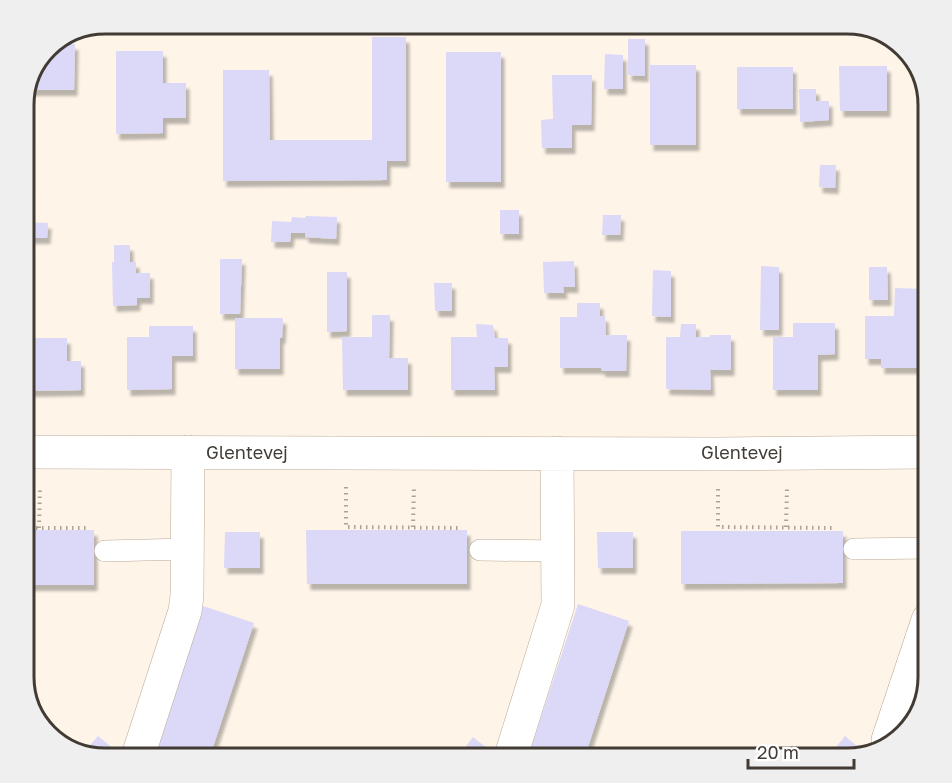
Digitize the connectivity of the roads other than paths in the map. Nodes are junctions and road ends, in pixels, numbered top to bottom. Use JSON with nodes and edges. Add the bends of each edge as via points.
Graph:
{"nodes":[{"id":1,"x":35,"y":452,"type":"edge"},
{"id":2,"x":188,"y":452,"type":"junction"},
{"id":3,"x":918,"y":452,"type":"edge"},
{"id":4,"x":557,"y":453,"type":"junction"},
{"id":5,"x":918,"y":548,"type":"edge"},
{"id":6,"x":188,"y":549,"type":"junction"},
{"id":7,"x":854,"y":549,"type":"road end"},
{"id":8,"x":480,"y":550,"type":"road end"},
{"id":9,"x":105,"y":551,"type":"road end"},
{"id":10,"x":558,"y":551,"type":"junction"},
{"id":11,"x":918,"y":650,"type":"edge"},
{"id":12,"x":890,"y":734,"type":"edge"},
{"id":13,"x":141,"y":748,"type":"edge"},
{"id":14,"x":513,"y":748,"type":"edge"}],
"edges":[{"from":1,"to":2,"type":"street","name":"Glentevej"},
{"from":2,"to":4,"type":"street","name":"Glentevej"},
{"from":2,"to":6,"type":"street","name":"Glentevej"},
{"from":3,"to":4,"type":"street","name":"Glentevej"},
{"from":4,"to":10,"type":"street"},
{"from":5,"to":7,"type":"lane"},
{"from":6,"to":9,"type":"lane"},
{"from":6,"to":13,"type":"street","name":"Glentevej","via":[[185,611]]},
{"from":8,"to":10,"type":"lane"},
{"from":10,"to":14,"type":"street","via":[[558,605]]},
{"from":11,"to":12,"type":"street"}]}
